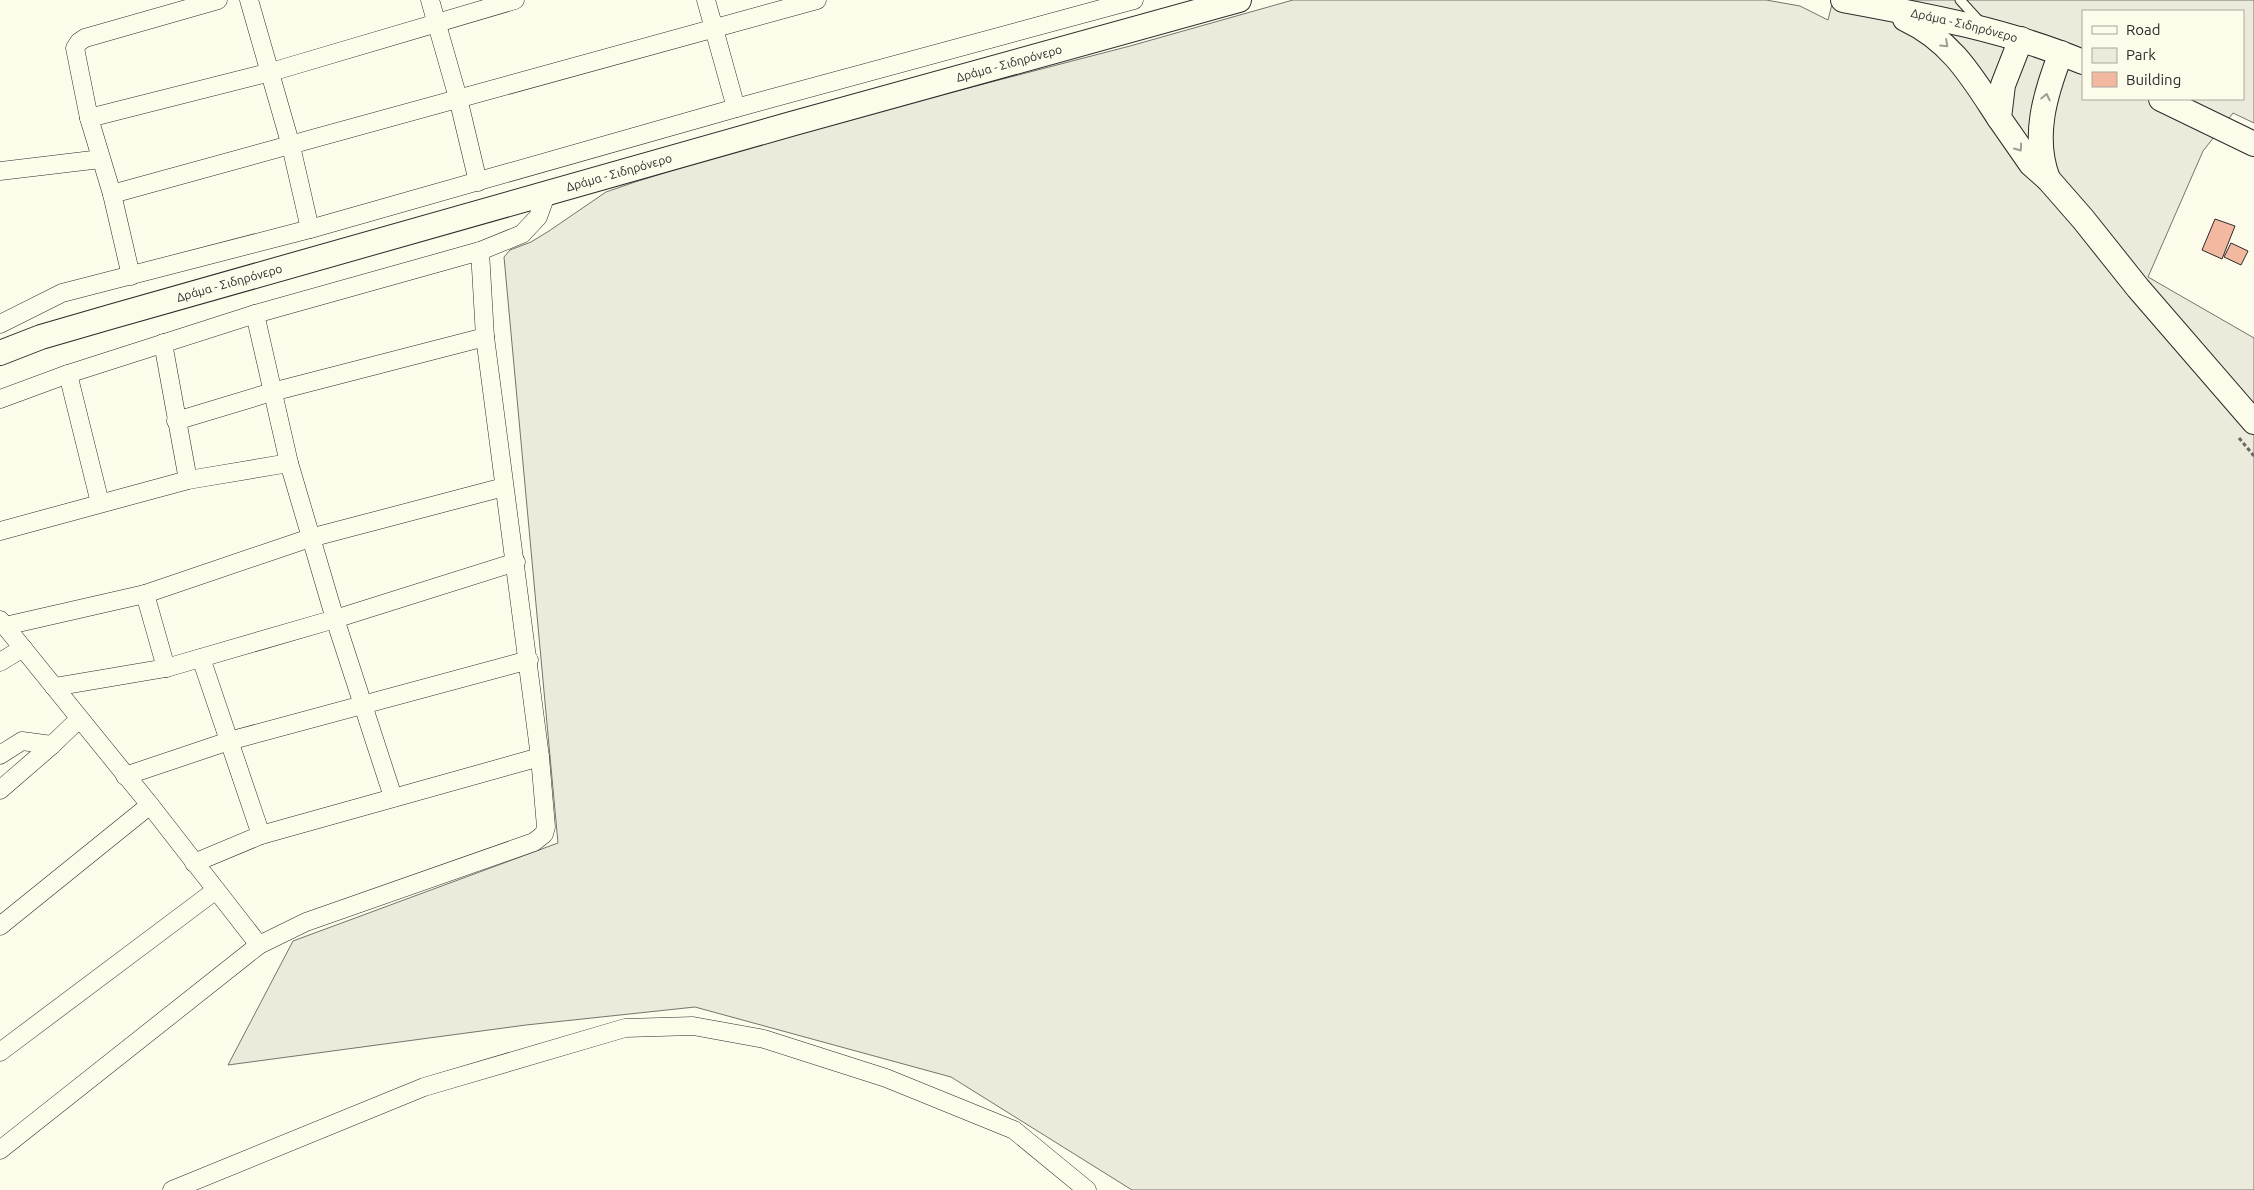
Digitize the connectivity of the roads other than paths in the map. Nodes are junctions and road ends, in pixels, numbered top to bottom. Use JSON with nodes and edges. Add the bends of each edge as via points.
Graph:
{"nodes":[{"id":1,"x":218,"y":0,"type":"edge"},
{"id":2,"x":249,"y":0,"type":"edge"},
{"id":3,"x":430,"y":0,"type":"edge"},
{"id":4,"x":515,"y":0,"type":"edge"},
{"id":5,"x":706,"y":0,"type":"edge"},
{"id":6,"x":817,"y":0,"type":"edge"},
{"id":7,"x":1134,"y":0,"type":"edge"},
{"id":8,"x":1239,"y":0,"type":"edge"},
{"id":9,"x":1843,"y":0,"type":"edge"},
{"id":10,"x":1960,"y":0,"type":"edge"},
{"id":11,"x":1872,"y":5,"type":"junction"},
{"id":12,"x":436,"y":23,"type":"junction"},
{"id":13,"x":714,"y":28,"type":"junction"},
{"id":14,"x":1990,"y":32,"type":"junction"},
{"id":15,"x":2020,"y":39,"type":"junction"},
{"id":16,"x":2060,"y":53,"type":"junction"},
{"id":17,"x":2082,"y":62,"type":"edge"},
{"id":18,"x":271,"y":72,"type":"junction"},
{"id":19,"x":458,"y":98,"type":"junction"},
{"id":20,"x":2163,"y":100,"type":"edge"},
{"id":21,"x":736,"y":108,"type":"junction"},
{"id":22,"x":89,"y":118,"type":"junction"},
{"id":23,"x":1999,"y":118,"type":"junction"},
{"id":24,"x":2254,"y":144,"type":"edge"},
{"id":25,"x":291,"y":146,"type":"junction"},
{"id":26,"x":100,"y":159,"type":"junction"},
{"id":27,"x":0,"y":171,"type":"edge"},
{"id":28,"x":2048,"y":179,"type":"junction"},
{"id":29,"x":478,"y":182,"type":"junction"},
{"id":30,"x":112,"y":194,"type":"junction"},
{"id":31,"x":546,"y":195,"type":"junction"},
{"id":32,"x":310,"y":229,"type":"junction"},
{"id":33,"x":480,"y":251,"type":"junction"},
{"id":34,"x":130,"y":276,"type":"junction"},
{"id":35,"x":255,"y":314,"type":"junction"},
{"id":36,"x":0,"y":324,"type":"edge"},
{"id":37,"x":485,"y":337,"type":"junction"},
{"id":38,"x":163,"y":343,"type":"junction"},
{"id":39,"x":0,"y":353,"type":"edge"},
{"id":40,"x":68,"y":374,"type":"junction"},
{"id":41,"x":272,"y":392,"type":"junction"},
{"id":42,"x":0,"y":399,"type":"edge"},
{"id":43,"x":176,"y":422,"type":"junction"},
{"id":44,"x":2254,"y":422,"type":"edge"},
{"id":45,"x":289,"y":463,"type":"junction"},
{"id":46,"x":188,"y":480,"type":"junction"},
{"id":47,"x":504,"y":487,"type":"junction"},
{"id":48,"x":100,"y":503,"type":"junction"},
{"id":49,"x":0,"y":531,"type":"edge"},
{"id":50,"x":310,"y":538,"type":"junction"},
{"id":51,"x":516,"y":562,"type":"junction"},
{"id":52,"x":145,"y":594,"type":"junction"},
{"id":53,"x":335,"y":619,"type":"junction"},
{"id":54,"x":3,"y":623,"type":"edge"},
{"id":55,"x":23,"y":648,"type":"junction"},
{"id":56,"x":201,"y":658,"type":"junction"},
{"id":57,"x":529,"y":660,"type":"junction"},
{"id":58,"x":0,"y":662,"type":"edge"},
{"id":59,"x":166,"y":668,"type":"junction"},
{"id":60,"x":54,"y":687,"type":"junction"},
{"id":61,"x":365,"y":704,"type":"junction"},
{"id":62,"x":79,"y":719,"type":"junction"},
{"id":63,"x":229,"y":741,"type":"junction"},
{"id":64,"x":52,"y":746,"type":"junction"},
{"id":65,"x":0,"y":754,"type":"edge"},
{"id":66,"x":540,"y":757,"type":"junction"},
{"id":67,"x":125,"y":776,"type":"junction"},
{"id":68,"x":0,"y":790,"type":"edge"},
{"id":69,"x":394,"y":797,"type":"junction"},
{"id":70,"x":150,"y":805,"type":"junction"},
{"id":71,"x":262,"y":834,"type":"junction"},
{"id":72,"x":194,"y":863,"type":"junction"},
{"id":73,"x":216,"y":890,"type":"junction"},
{"id":74,"x":0,"y":926,"type":"edge"},
{"id":75,"x":259,"y":945,"type":"junction"},
{"id":76,"x":0,"y":1052,"type":"edge"},
{"id":77,"x":0,"y":1150,"type":"edge"},
{"id":78,"x":172,"y":1190,"type":"edge"},
{"id":79,"x":1087,"y":1190,"type":"edge"}],
"edges":[{"from":1,"to":22,"type":"street","via":[[79,42],[75,55]]},
{"from":2,"to":18,"type":"street"},
{"from":3,"to":12,"type":"street"},
{"from":4,"to":12,"type":"street"},
{"from":5,"to":13,"type":"street"},
{"from":6,"to":13,"type":"street"},
{"from":7,"to":21,"type":"street"},
{"from":8,"to":31,"type":"street","name":"Δράμα - Σιδηρόνερο"},
{"from":9,"to":11,"type":"street","name":"Δράμα - Σιδηρόνερο"},
{"from":10,"to":14,"type":"lane"},
{"from":11,"to":14,"type":"street","name":"Δράμα - Σιδηρόνερο"},
{"from":11,"to":23,"type":"street","one_way":true,"via":[[1941,40],[1962,63]]},
{"from":12,"to":18,"type":"street"},
{"from":12,"to":19,"type":"street"},
{"from":13,"to":19,"type":"street"},
{"from":13,"to":21,"type":"street"},
{"from":14,"to":15,"type":"street","name":"Δράμα - Σιδηρόνερο"},
{"from":15,"to":16,"type":"street","name":"Δράμα - Σιδηρόνερο"},
{"from":15,"to":23,"type":"street","via":[[2003,85]]},
{"from":16,"to":17,"type":"street","name":"Δράμα - Σιδηρόνερο"},
{"from":28,"to":16,"type":"street","one_way":true,"via":[[2041,154],[2042,116]]},
{"from":18,"to":22,"type":"street"},
{"from":18,"to":25,"type":"street"},
{"from":19,"to":25,"type":"street"},
{"from":19,"to":29,"type":"street"},
{"from":20,"to":24,"type":"street"},
{"from":21,"to":29,"type":"street"},
{"from":22,"to":26,"type":"street"},
{"from":23,"to":28,"type":"street","one_way":true,"via":[[2022,154]]},
{"from":25,"to":30,"type":"street"},
{"from":25,"to":32,"type":"street"},
{"from":26,"to":27,"type":"street"},
{"from":26,"to":30,"type":"street"},
{"from":28,"to":44,"type":"street"},
{"from":29,"to":32,"type":"street"},
{"from":30,"to":34,"type":"street"},
{"from":31,"to":33,"type":"street","via":[[538,217],[522,234]]},
{"from":31,"to":39,"type":"street","name":"Δράμα - Σιδηρόνερο","via":[[110,317]]},
{"from":32,"to":34,"type":"street"},
{"from":33,"to":35,"type":"street"},
{"from":33,"to":37,"type":"street"},
{"from":34,"to":36,"type":"street","via":[[62,293]]},
{"from":35,"to":38,"type":"street"},
{"from":35,"to":41,"type":"street"},
{"from":37,"to":41,"type":"street"},
{"from":37,"to":47,"type":"street"},
{"from":38,"to":40,"type":"street"},
{"from":38,"to":43,"type":"street"},
{"from":40,"to":42,"type":"street"},
{"from":40,"to":48,"type":"street"},
{"from":41,"to":43,"type":"street"},
{"from":41,"to":45,"type":"street"},
{"from":43,"to":46,"type":"street"},
{"from":45,"to":46,"type":"street"},
{"from":45,"to":50,"type":"street"},
{"from":46,"to":48,"type":"street"},
{"from":47,"to":50,"type":"street"},
{"from":47,"to":51,"type":"street"},
{"from":48,"to":49,"type":"street"},
{"from":50,"to":52,"type":"street"},
{"from":50,"to":53,"type":"street"},
{"from":51,"to":53,"type":"street"},
{"from":51,"to":57,"type":"street"},
{"from":52,"to":54,"type":"street"},
{"from":52,"to":59,"type":"street"},
{"from":53,"to":56,"type":"street"},
{"from":53,"to":61,"type":"street"},
{"from":54,"to":55,"type":"street"},
{"from":55,"to":58,"type":"street"},
{"from":55,"to":60,"type":"street"},
{"from":56,"to":59,"type":"street"},
{"from":56,"to":63,"type":"street"},
{"from":57,"to":61,"type":"street"},
{"from":57,"to":66,"type":"street"},
{"from":59,"to":60,"type":"street"},
{"from":60,"to":62,"type":"street"},
{"from":61,"to":63,"type":"street"},
{"from":61,"to":69,"type":"street"},
{"from":62,"to":64,"type":"street"},
{"from":62,"to":67,"type":"street"},
{"from":63,"to":67,"type":"street"},
{"from":63,"to":71,"type":"street"},
{"from":64,"to":65,"type":"street","via":[[22,741]]},
{"from":64,"to":68,"type":"street"},
{"from":66,"to":69,"type":"street"},
{"from":66,"to":75,"type":"street","via":[[547,821],[539,838],[306,922]]},
{"from":67,"to":70,"type":"street"},
{"from":69,"to":71,"type":"street"},
{"from":70,"to":72,"type":"street"},
{"from":70,"to":74,"type":"street"},
{"from":71,"to":72,"type":"street"},
{"from":72,"to":73,"type":"street"},
{"from":73,"to":75,"type":"street"},
{"from":73,"to":76,"type":"street"},
{"from":75,"to":77,"type":"street"},
{"from":78,"to":79,"type":"street","via":[[424,1087],[625,1028],[693,1026],[764,1039],[886,1078],[1014,1130]]}]}
